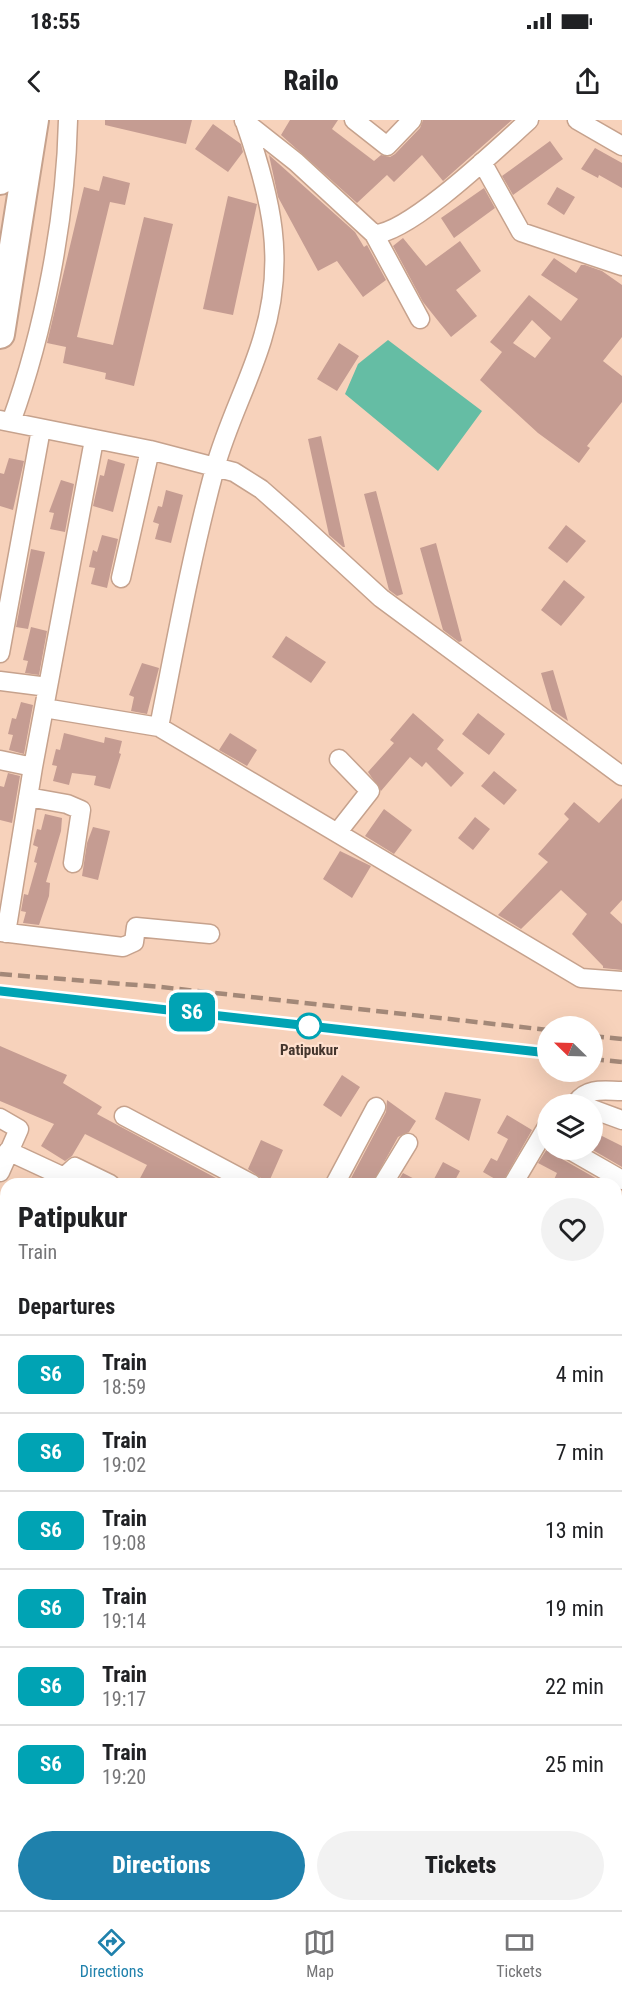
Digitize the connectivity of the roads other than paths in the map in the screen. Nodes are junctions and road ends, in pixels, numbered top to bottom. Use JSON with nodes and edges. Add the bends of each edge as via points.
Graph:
{"nodes":[{"id":1,"x":11,"y":120,"type":"edge"},
{"id":2,"x":34,"y":120,"type":"edge"},
{"id":3,"x":68,"y":120,"type":"edge"},
{"id":4,"x":354,"y":120,"type":"edge"},
{"id":5,"x":412,"y":120,"type":"edge"},
{"id":6,"x":529,"y":120,"type":"edge"},
{"id":7,"x":577,"y":120,"type":"edge"},
{"id":8,"x":252,"y":123,"type":"edge"},
{"id":9,"x":618,"y":139,"type":"edge"},
{"id":10,"x":482,"y":162,"type":"junction"},
{"id":11,"x":0,"y":180,"type":"edge"},
{"id":12,"x":374,"y":234,"type":"junction"},
{"id":13,"x":622,"y":266,"type":"edge"},
{"id":14,"x":420,"y":319,"type":"dead end"},
{"id":15,"x":0,"y":334,"type":"edge"},
{"id":16,"x":5,"y":421,"type":"edge"},
{"id":17,"x":41,"y":429,"type":"junction"},
{"id":18,"x":94,"y":440,"type":"junction"},
{"id":19,"x":150,"y":450,"type":"junction"},
{"id":20,"x":216,"y":467,"type":"junction"},
{"id":21,"x":121,"y":578,"type":"dead end"},
{"id":22,"x":0,"y":652,"type":"edge"},
{"id":23,"x":0,"y":681,"type":"edge"},
{"id":24,"x":48,"y":687,"type":"junction"},
{"id":25,"x":44,"y":708,"type":"junction"},
{"id":26,"x":159,"y":727,"type":"junction"},
{"id":27,"x":0,"y":759,"type":"edge"},
{"id":28,"x":339,"y":759,"type":"dead end"},
{"id":29,"x":33,"y":767,"type":"junction"},
{"id":30,"x":622,"y":776,"type":"edge"},
{"id":31,"x":28,"y":797,"type":"junction"},
{"id":32,"x":336,"y":833,"type":"junction"},
{"id":33,"x":73,"y":863,"type":"dead end"},
{"id":34,"x":3,"y":933,"type":"edge"},
{"id":35,"x":210,"y":934,"type":"dead end"},
{"id":36,"x":622,"y":981,"type":"edge"},
{"id":37,"x":622,"y":1091,"type":"edge"},
{"id":38,"x":586,"y":1094,"type":"edge"},
{"id":39,"x":376,"y":1107,"type":"dead end"},
{"id":40,"x":603,"y":1113,"type":"edge"},
{"id":41,"x":124,"y":1116,"type":"dead end"},
{"id":42,"x":0,"y":1118,"type":"edge"},
{"id":43,"x":622,"y":1120,"type":"edge"},
{"id":44,"x":408,"y":1143,"type":"dead end"},
{"id":45,"x":537,"y":1147,"type":"edge"},
{"id":46,"x":8,"y":1151,"type":"junction"},
{"id":47,"x":587,"y":1160,"type":"edge"},
{"id":48,"x":0,"y":1172,"type":"edge"},
{"id":49,"x":98,"y":1178,"type":"edge"},
{"id":50,"x":241,"y":1178,"type":"edge"},
{"id":51,"x":338,"y":1178,"type":"edge"},
{"id":52,"x":387,"y":1178,"type":"edge"},
{"id":53,"x":518,"y":1178,"type":"edge"},
{"id":54,"x":619,"y":1178,"type":"edge"}],
"edges":[{"from":1,"to":11,"type":"main road"},
{"from":2,"to":15,"type":"main road"},
{"from":3,"to":16,"type":"street","via":[[67,174],[49,280],[25,384]]},
{"from":4,"to":5,"type":"street","via":[[387,146]]},
{"from":6,"to":10,"type":"street"},
{"from":7,"to":9,"type":"street"},
{"from":8,"to":12,"type":"street"},
{"from":8,"to":20,"type":"street","via":[[275,236],[275,274],[263,338]]},
{"from":10,"to":12,"type":"street","via":[[397,227]]},
{"from":10,"to":13,"type":"street","via":[[521,232]]},
{"from":12,"to":14,"type":"street"},
{"from":16,"to":17,"type":"street"},
{"from":17,"to":18,"type":"street"},
{"from":17,"to":22,"type":"street"},
{"from":18,"to":19,"type":"street"},
{"from":18,"to":24,"type":"street"},
{"from":19,"to":20,"type":"street"},
{"from":19,"to":21,"type":"street"},
{"from":20,"to":26,"type":"street"},
{"from":20,"to":30,"type":"street","via":[[234,472],[261,489],[381,598]]},
{"from":23,"to":24,"type":"street"},
{"from":24,"to":25,"type":"street"},
{"from":25,"to":26,"type":"street"},
{"from":25,"to":29,"type":"street"},
{"from":26,"to":32,"type":"street"},
{"from":27,"to":29,"type":"street"},
{"from":28,"to":32,"type":"street","via":[[370,791]]},
{"from":29,"to":31,"type":"street"},
{"from":31,"to":33,"type":"street","via":[[81,810]]},
{"from":31,"to":34,"type":"street"},
{"from":32,"to":36,"type":"street","via":[[581,978]]},
{"from":34,"to":35,"type":"street","via":[[123,947],[134,942],[136,927]]},
{"from":37,"to":38,"type":"street"},
{"from":39,"to":51,"type":"street"},
{"from":40,"to":43,"type":"street"},
{"from":41,"to":50,"type":"street"},
{"from":42,"to":46,"type":"street","via":[[19,1129]]},
{"from":44,"to":52,"type":"street"},
{"from":45,"to":53,"type":"street"},
{"from":46,"to":48,"type":"street"},
{"from":46,"to":49,"type":"street","via":[[64,1177],[75,1167]]},
{"from":47,"to":54,"type":"street"}]}
